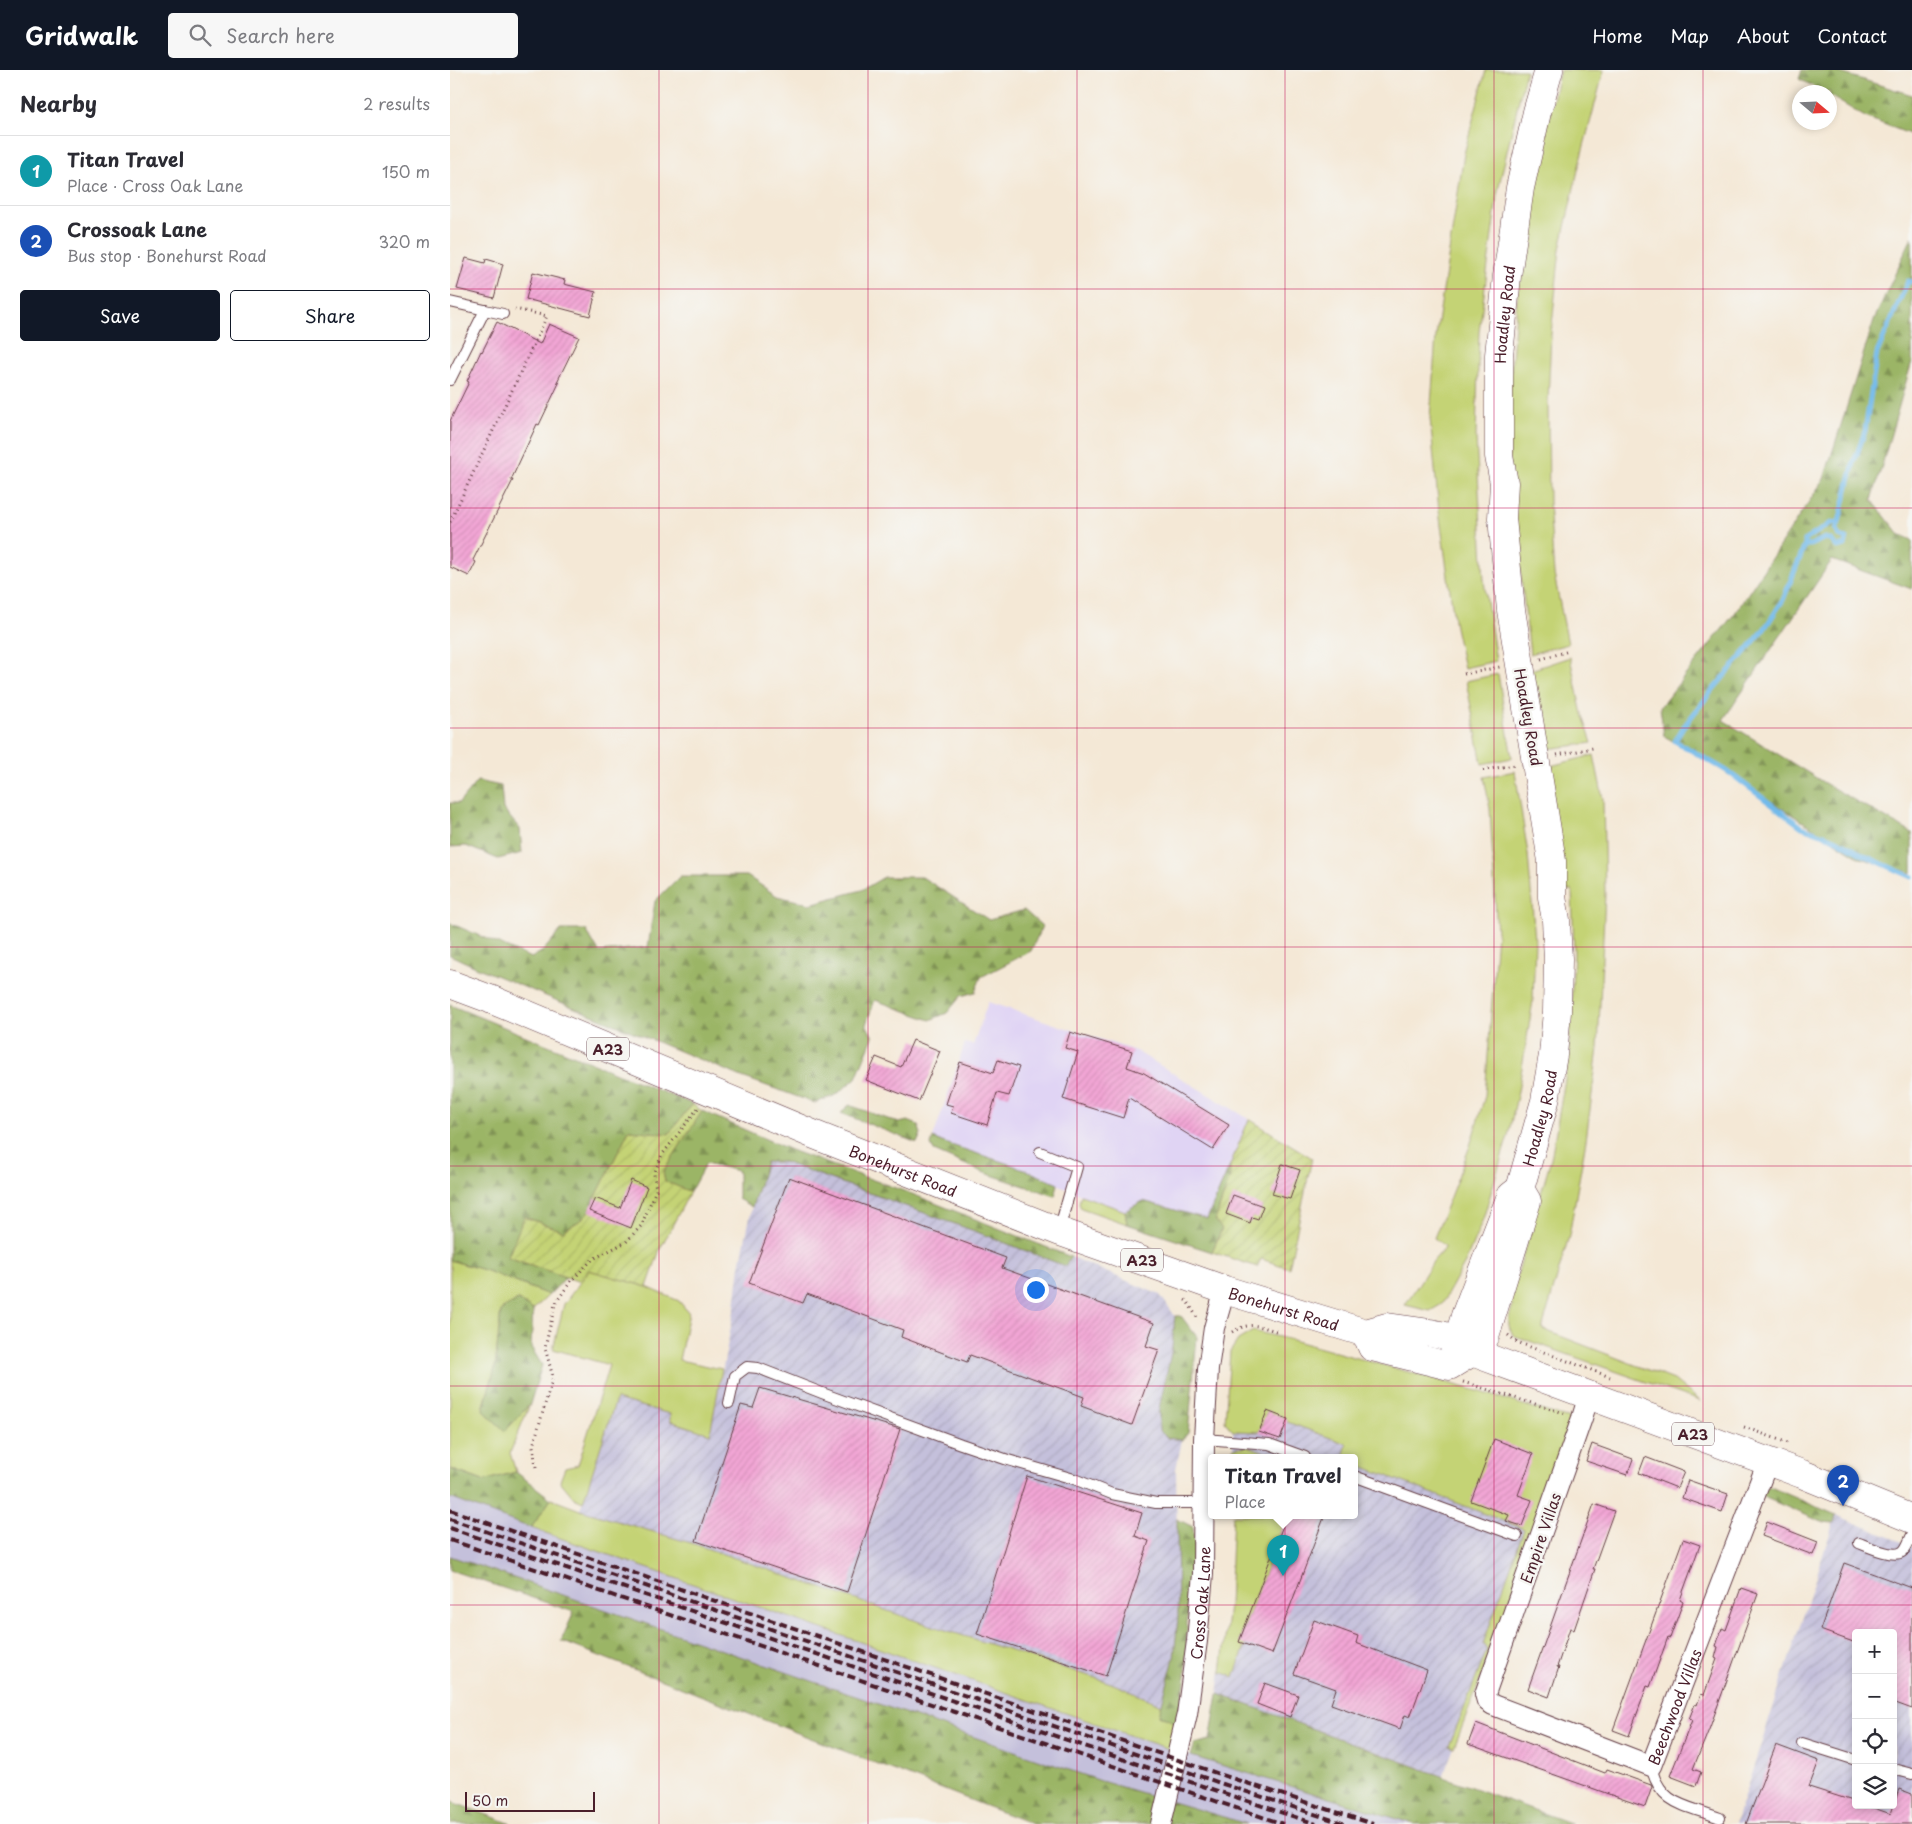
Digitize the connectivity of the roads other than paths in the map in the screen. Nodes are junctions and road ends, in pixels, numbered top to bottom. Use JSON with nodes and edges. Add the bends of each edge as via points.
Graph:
{"nodes":[{"id":1,"x":1549,"y":70,"type":"edge"},
{"id":2,"x":450,"y":302,"type":"edge"},
{"id":3,"x":485,"y":310,"type":"junction"},
{"id":4,"x":503,"y":314,"type":"road end"},
{"id":5,"x":450,"y":380,"type":"edge"},
{"id":6,"x":450,"y":984,"type":"edge"},
{"id":7,"x":1040,"y":1152,"type":"dead end"},
{"id":8,"x":1058,"y":1231,"type":"junction"},
{"id":9,"x":1225,"y":1290,"type":"junction"},
{"id":10,"x":1472,"y":1352,"type":"junction"},
{"id":11,"x":1589,"y":1395,"type":"junction"},
{"id":12,"x":729,"y":1403,"type":"dead end"},
{"id":13,"x":1204,"y":1439,"type":"junction"},
{"id":14,"x":1297,"y":1454,"type":"edge"},
{"id":15,"x":1768,"y":1461,"type":"junction"},
{"id":16,"x":1358,"y":1477,"type":"edge"},
{"id":17,"x":1204,"y":1503,"type":"junction"},
{"id":18,"x":1912,"y":1520,"type":"edge"},
{"id":19,"x":1912,"y":1535,"type":"edge"},
{"id":20,"x":1517,"y":1536,"type":"dead end"},
{"id":21,"x":1859,"y":1543,"type":"dead end"},
{"id":22,"x":1490,"y":1680,"type":"joint"},
{"id":23,"x":1802,"y":1743,"type":"dead end"},
{"id":24,"x":1852,"y":1759,"type":"edge"},
{"id":25,"x":1651,"y":1766,"type":"junction"},
{"id":26,"x":1897,"y":1770,"type":"edge"},
{"id":27,"x":1912,"y":1774,"type":"edge"},
{"id":28,"x":1720,"y":1818,"type":"dead end"},
{"id":29,"x":1162,"y":1824,"type":"edge"}],
"edges":[{"from":1,"to":10,"type":"main road","name":"Hoadley Road","via":[[1520,188],[1507,276],[1499,355],[1499,456],[1504,483],[1502,518],[1512,619],[1552,861],[1558,959],[1557,1012],[1545,1101],[1520,1189],[1527,1201],[1485,1338]]},
{"from":2,"to":3,"type":"lane"},
{"from":3,"to":4,"type":"lane"},
{"from":3,"to":5,"type":"lane"},
{"from":6,"to":8,"type":"main road","name":"Bonehurst Road","number":"A23","via":[[500,1002],[706,1091]]},
{"from":7,"to":8,"type":"lane","via":[[1077,1167]]},
{"from":8,"to":9,"type":"main road","name":"Bonehurst Road","number":"A23"},
{"from":9,"to":10,"type":"main road","name":"Bonehurst Road","number":"A23","via":[[1366,1333],[1387,1326],[1445,1336]]},
{"from":9,"to":13,"type":"street","name":"Cross Oak Lane","via":[[1214,1328],[1208,1369]]},
{"from":10,"to":11,"type":"main road","name":"Bonehurst Road","number":"A23"},
{"from":11,"to":15,"type":"main road","name":"Bonehurst Road","number":"A23"},
{"from":11,"to":22,"type":"street","name":"Empire Villas"},
{"from":12,"to":17,"type":"lane","via":[[735,1376],[747,1367],[758,1368],[961,1444],[1112,1494],[1156,1503]]},
{"from":13,"to":14,"type":"lane","via":[[1269,1444]]},
{"from":13,"to":17,"type":"street","name":"Cross Oak Lane"},
{"from":15,"to":18,"type":"main road","name":"Bonehurst Road","number":"A23"},
{"from":15,"to":25,"type":"street","name":"Beechwood Villas"},
{"from":16,"to":20,"type":"lane"},
{"from":17,"to":29,"type":"street","name":"Cross Oak Lane","via":[[1198,1641],[1187,1714]]},
{"from":19,"to":21,"type":"lane","via":[[1900,1554],[1893,1555]]},
{"from":22,"to":25,"type":"street","name":"Beechwood Villas","via":[[1485,1694],[1493,1706]]},
{"from":23,"to":24,"type":"lane"},
{"from":25,"to":28,"type":"lane","via":[[1654,1780],[1668,1799]]},
{"from":26,"to":27,"type":"lane"}]}
